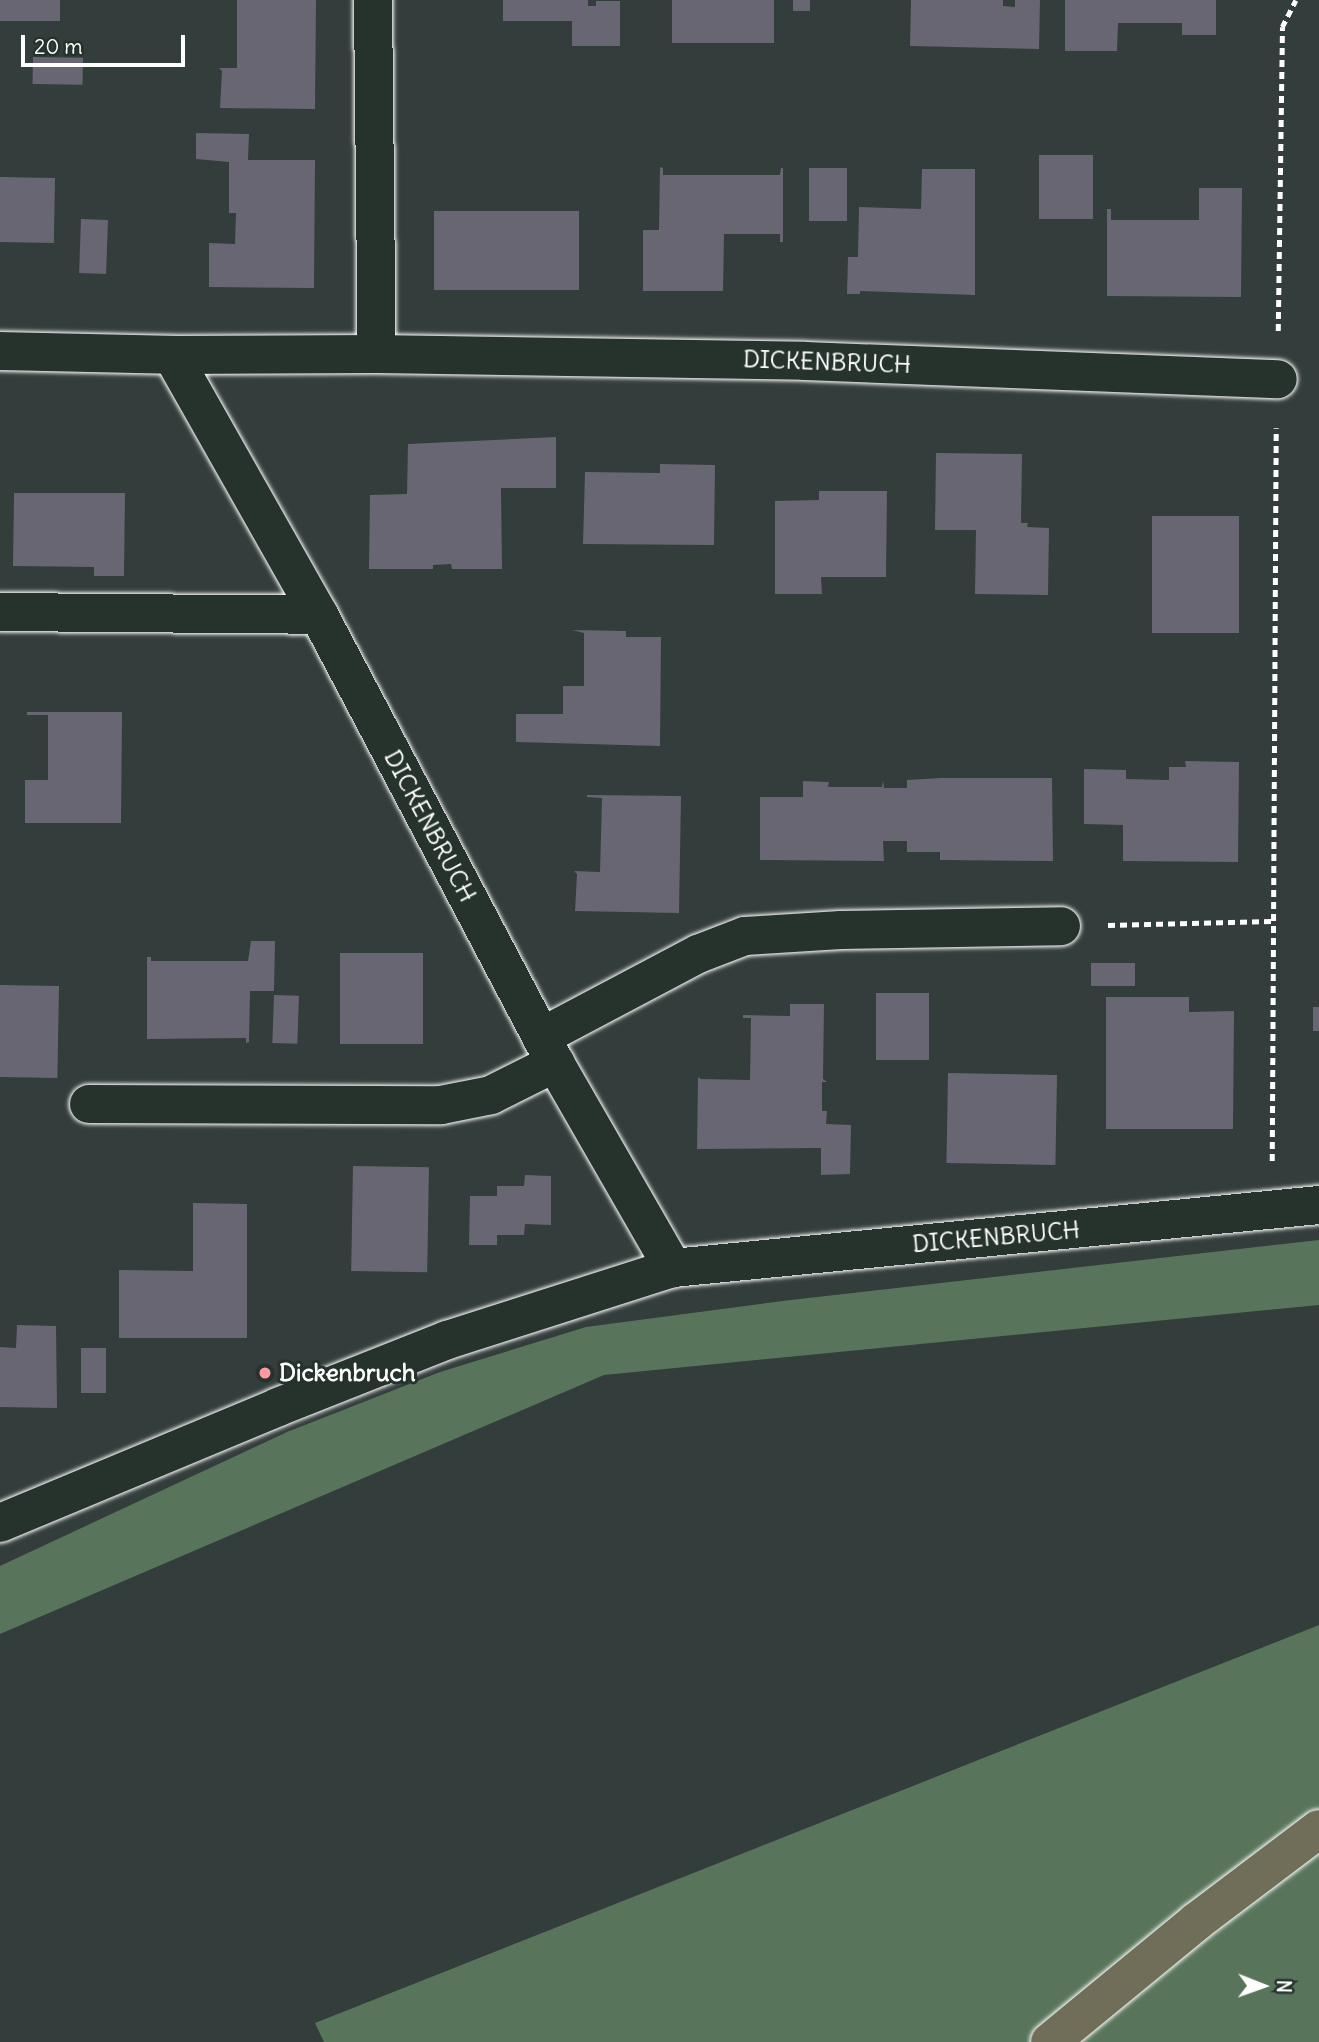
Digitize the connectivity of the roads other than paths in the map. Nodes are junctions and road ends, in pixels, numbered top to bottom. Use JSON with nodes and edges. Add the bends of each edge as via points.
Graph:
{"nodes":[{"id":1,"x":373,"y":0,"type":"edge"},
{"id":2,"x":0,"y":351,"type":"edge"},
{"id":3,"x":377,"y":354,"type":"junction"},
{"id":4,"x":172,"y":355,"type":"junction"},
{"id":5,"x":1278,"y":379,"type":"road end"},
{"id":6,"x":0,"y":612,"type":"edge"},
{"id":7,"x":319,"y":615,"type":"junction"},
{"id":8,"x":1061,"y":926,"type":"road end"},
{"id":9,"x":548,"y":1050,"type":"junction"},
{"id":10,"x":89,"y":1104,"type":"dead end"},
{"id":11,"x":1319,"y":1205,"type":"edge"},
{"id":12,"x":673,"y":1268,"type":"junction"},
{"id":13,"x":0,"y":1523,"type":"edge"},
{"id":14,"x":1319,"y":1829,"type":"edge"},
{"id":15,"x":1050,"y":2042,"type":"edge"}],
"edges":[{"from":1,"to":3,"type":"street"},
{"from":2,"to":4,"type":"street","name":"DICKENBRUCH"},
{"from":3,"to":4,"type":"street","name":"DICKENBRUCH"},
{"from":3,"to":5,"type":"street","name":"DICKENBRUCH","via":[[805,360]]},
{"from":4,"to":7,"type":"street","name":"DICKENBRUCH"},
{"from":6,"to":7,"type":"street"},
{"from":7,"to":9,"type":"street","name":"DICKENBRUCH"},
{"from":8,"to":9,"type":"street","via":[[745,936],[698,954]]},
{"from":9,"to":10,"type":"street","via":[[491,1095],[440,1105]]},
{"from":9,"to":12,"type":"street","name":"DICKENBRUCH"},
{"from":11,"to":12,"type":"street","name":"DICKENBRUCH"},
{"from":12,"to":13,"type":"street","name":"DICKENBRUCH","via":[[447,1340]]},
{"from":14,"to":15,"type":"main road"}]}
